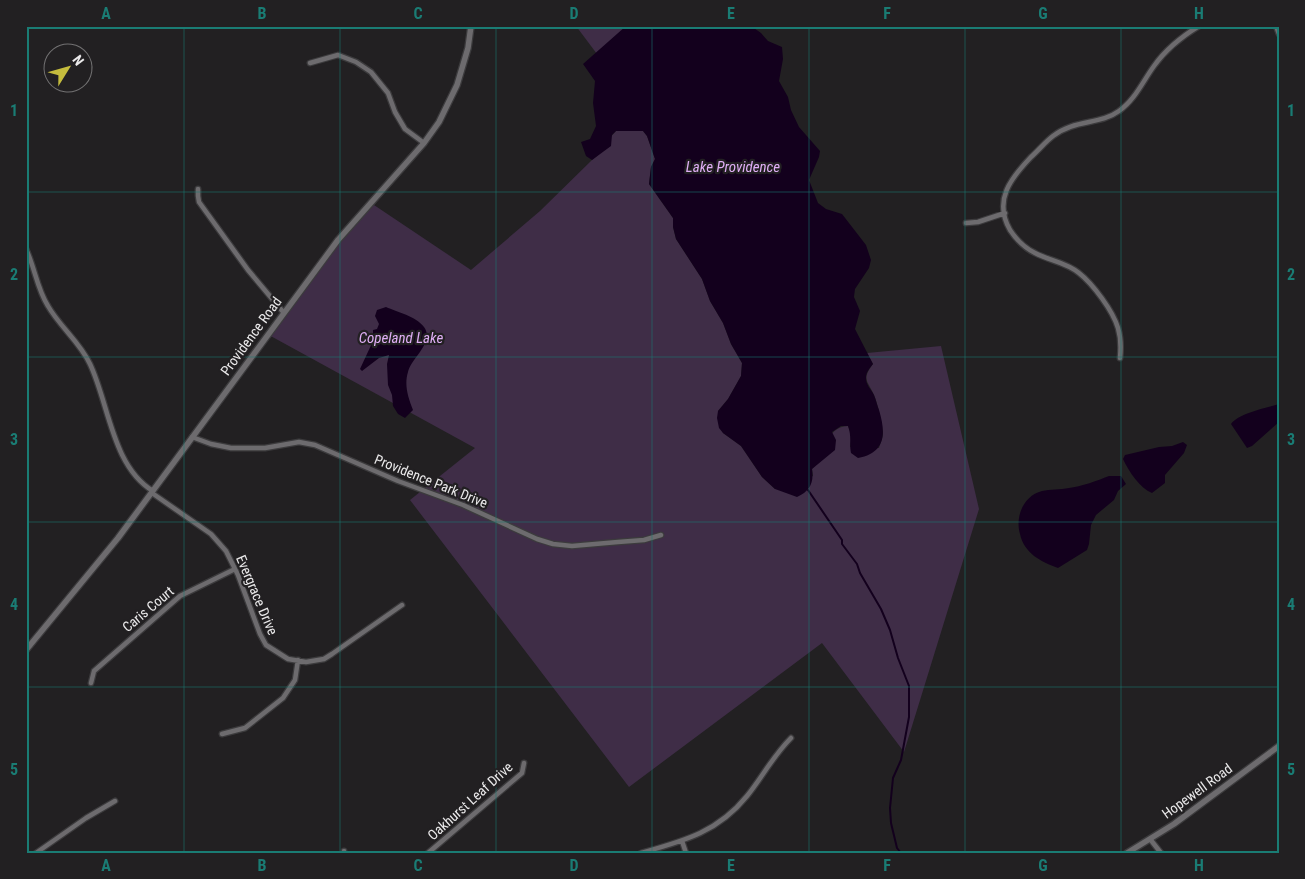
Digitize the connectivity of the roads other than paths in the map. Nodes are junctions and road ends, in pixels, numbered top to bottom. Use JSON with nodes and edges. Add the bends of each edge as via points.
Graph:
{"nodes":[{"id":1,"x":471,"y":26,"type":"edge"},
{"id":2,"x":1199,"y":26,"type":"edge"},
{"id":3,"x":1276,"y":26,"type":"edge"},
{"id":4,"x":1279,"y":34,"type":"edge"},
{"id":5,"x":310,"y":63,"type":"dead end"},
{"id":6,"x":424,"y":143,"type":"junction"},
{"id":7,"x":198,"y":189,"type":"dead end"},
{"id":8,"x":1005,"y":214,"type":"junction"},
{"id":9,"x":966,"y":223,"type":"dead end"},
{"id":10,"x":26,"y":249,"type":"edge"},
{"id":11,"x":284,"y":313,"type":"junction"},
{"id":12,"x":1120,"y":358,"type":"dead end"},
{"id":13,"x":192,"y":437,"type":"junction"},
{"id":14,"x":152,"y":492,"type":"junction"},
{"id":15,"x":661,"y":535,"type":"dead end"},
{"id":16,"x":235,"y":569,"type":"junction"},
{"id":17,"x":402,"y":605,"type":"dead end"},
{"id":18,"x":26,"y":650,"type":"edge"},
{"id":19,"x":298,"y":660,"type":"junction"},
{"id":20,"x":91,"y":683,"type":"dead end"},
{"id":21,"x":222,"y":734,"type":"dead end"},
{"id":22,"x":791,"y":738,"type":"dead end"},
{"id":23,"x":1279,"y":746,"type":"edge"},
{"id":24,"x":524,"y":763,"type":"dead end"},
{"id":25,"x":116,"y":801,"type":"dead end"},
{"id":26,"x":1150,"y":839,"type":"junction"},
{"id":27,"x":682,"y":841,"type":"junction"},
{"id":28,"x":36,"y":853,"type":"edge"},
{"id":29,"x":428,"y":853,"type":"edge"},
{"id":30,"x":641,"y":853,"type":"edge"},
{"id":31,"x":686,"y":853,"type":"edge"},
{"id":32,"x":1127,"y":853,"type":"edge"},
{"id":33,"x":1160,"y":853,"type":"edge"}],
"edges":[{"from":1,"to":6,"type":"street","name":"Providence Road","via":[[457,85],[439,122]]},
{"from":2,"to":8,"type":"street","via":[[1165,52],[1122,108],[1108,117],[1069,126],[1045,143],[1012,177],[1005,193]]},
{"from":3,"to":4,"type":"street"},
{"from":5,"to":6,"type":"street","via":[[338,54],[371,72],[388,94],[405,128]]},
{"from":6,"to":11,"type":"street","name":"Providence Road","via":[[338,240]]},
{"from":7,"to":11,"type":"street","via":[[199,202]]},
{"from":8,"to":9,"type":"street"},
{"from":8,"to":12,"type":"street","via":[[1009,227],[1025,247],[1073,268],[1094,288],[1118,327]]},
{"from":10,"to":14,"type":"street","name":"Evergrace Drive","via":[[47,305],[90,364],[123,456],[138,479]]},
{"from":11,"to":13,"type":"street","name":"Providence Road"},
{"from":13,"to":14,"type":"street","name":"Providence Road"},
{"from":13,"to":15,"type":"street","name":"Providence Park Drive","via":[[231,448],[265,448],[299,442],[315,445],[553,544],[572,546],[644,540]]},
{"from":14,"to":16,"type":"street","name":"Evergrace Drive","via":[[212,534]]},
{"from":14,"to":18,"type":"street","name":"Providence Road","via":[[95,568]]},
{"from":16,"to":19,"type":"street","name":"Evergrace Drive","via":[[266,645]]},
{"from":16,"to":20,"type":"street","name":"Caris Court","via":[[180,596],[94,671]]},
{"from":17,"to":19,"type":"street","name":"Evergrace Drive","via":[[324,659]]},
{"from":19,"to":21,"type":"street","via":[[295,680],[283,698],[245,728]]},
{"from":22,"to":27,"type":"street","via":[[726,818]]},
{"from":23,"to":26,"type":"street","name":"Hopewell Road"},
{"from":24,"to":29,"type":"street","name":"Oakhurst Leaf Drive","via":[[522,774]]},
{"from":25,"to":28,"type":"street"},
{"from":26,"to":32,"type":"street","name":"Hopewell Road"},
{"from":26,"to":33,"type":"street"},
{"from":27,"to":30,"type":"street"},
{"from":27,"to":31,"type":"street"}]}
